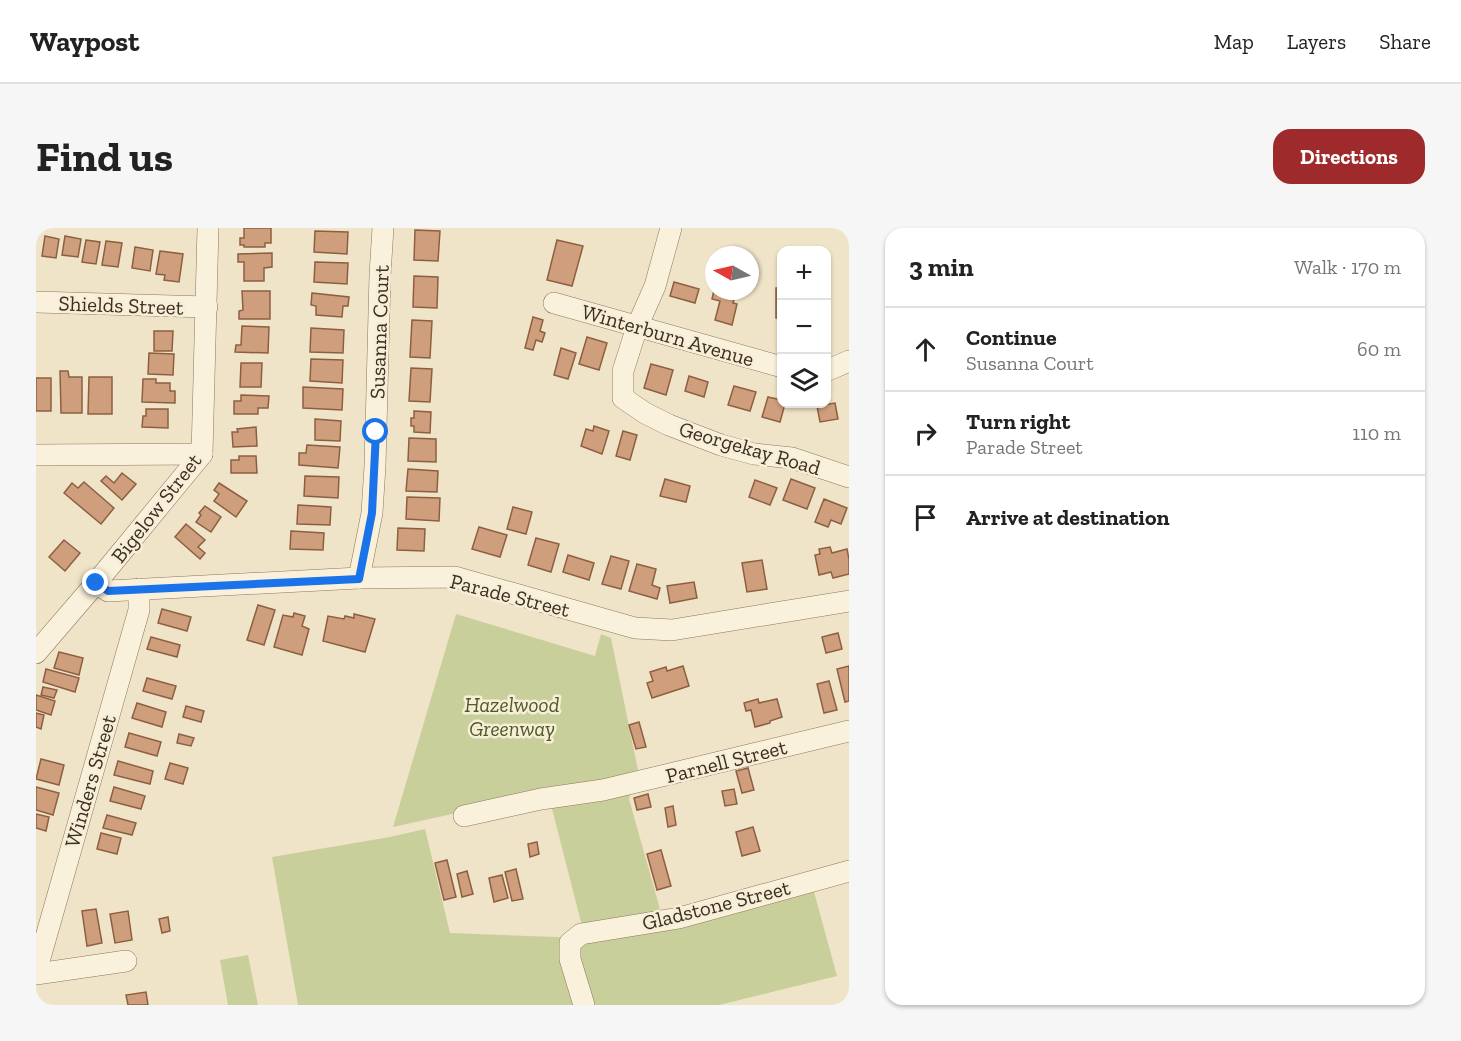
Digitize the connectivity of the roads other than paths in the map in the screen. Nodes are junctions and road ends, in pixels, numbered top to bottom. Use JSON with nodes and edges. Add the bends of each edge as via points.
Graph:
{"nodes":[{"id":1,"x":208,"y":228,"type":"edge"},
{"id":2,"x":383,"y":228,"type":"edge"},
{"id":3,"x":671,"y":228,"type":"edge"},
{"id":4,"x":36,"y":303,"type":"edge"},
{"id":5,"x":554,"y":303,"type":"dead end"},
{"id":6,"x":207,"y":307,"type":"junction"},
{"id":7,"x":637,"y":327,"type":"junction"},
{"id":8,"x":849,"y":361,"type":"edge"},
{"id":9,"x":777,"y":366,"type":"edge"},
{"id":10,"x":831,"y":369,"type":"edge"},
{"id":11,"x":202,"y":454,"type":"junction"},
{"id":12,"x":36,"y":455,"type":"edge"},
{"id":13,"x":849,"y":477,"type":"edge"},
{"id":14,"x":359,"y":579,"type":"junction"},
{"id":15,"x":96,"y":583,"type":"junction"},
{"id":16,"x":139,"y":590,"type":"junction"},
{"id":17,"x":849,"y":601,"type":"edge"},
{"id":18,"x":36,"y":653,"type":"edge"},
{"id":19,"x":849,"y":731,"type":"edge"},
{"id":20,"x":464,"y":816,"type":"dead end"},
{"id":21,"x":849,"y":871,"type":"edge"},
{"id":22,"x":126,"y":962,"type":"dead end"},
{"id":23,"x":36,"y":973,"type":"edge"},
{"id":24,"x":584,"y":1005,"type":"edge"}],
"edges":[{"from":1,"to":6,"type":"street","name":"Bigelow Street"},
{"from":2,"to":14,"type":"street","name":"Susanna Court","via":[[372,513]]},
{"from":3,"to":7,"type":"street","via":[[655,286]]},
{"from":4,"to":6,"type":"street","name":"Shields Street"},
{"from":5,"to":7,"type":"street","name":"Winterburn Avenue"},
{"from":6,"to":11,"type":"street","name":"Bigelow Street"},
{"from":7,"to":9,"type":"street","name":"Winterburn Avenue"},
{"from":7,"to":13,"type":"street","name":"Georgekay Road","via":[[623,371],[623,398],[669,425],[721,445],[792,458]]},
{"from":8,"to":10,"type":"street"},
{"from":11,"to":12,"type":"street"},
{"from":11,"to":15,"type":"street","name":"Bigelow Street"},
{"from":14,"to":16,"type":"street","name":"Parade Street"},
{"from":14,"to":17,"type":"street","name":"Parade Street","via":[[454,577],[644,629],[672,630]]},
{"from":15,"to":16,"type":"street","name":"Parade Street","via":[[108,591]]},
{"from":15,"to":18,"type":"street","name":"Bigelow Street"},
{"from":16,"to":23,"type":"street","name":"Winders Street","via":[[139,610]]},
{"from":19,"to":20,"type":"street","name":"Parnell Street","via":[[603,790]]},
{"from":21,"to":24,"type":"street","name":"Gladstone Street","via":[[679,918],[581,934],[570,943],[570,959]]},
{"from":22,"to":23,"type":"street"}]}
